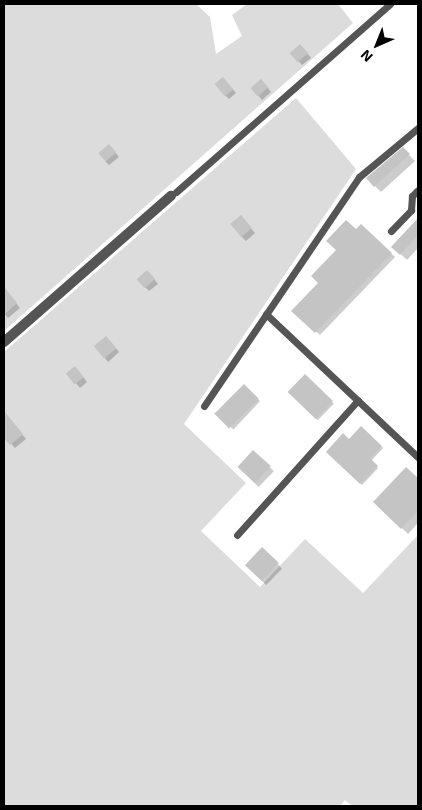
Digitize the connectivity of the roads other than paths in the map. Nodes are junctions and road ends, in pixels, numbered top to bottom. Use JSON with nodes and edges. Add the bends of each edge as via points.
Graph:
{"nodes":[{"id":1,"x":390,"y":4,"type":"edge"},
{"id":2,"x":416,"y":132,"type":"edge"},
{"id":3,"x":418,"y":190,"type":"edge"},
{"id":4,"x":173,"y":194,"type":"joint"},
{"id":5,"x":391,"y":231,"type":"dead end"},
{"id":6,"x":266,"y":314,"type":"junction"},
{"id":7,"x":4,"y":342,"type":"edge"},
{"id":8,"x":358,"y":400,"type":"junction"},
{"id":9,"x":204,"y":406,"type":"dead end"},
{"id":10,"x":418,"y":458,"type":"edge"},
{"id":11,"x":237,"y":535,"type":"dead end"}],
"edges":[{"from":1,"to":4,"type":"lane"},
{"from":2,"to":6,"type":"lane","via":[[359,177]]},
{"from":3,"to":5,"type":"lane","via":[[412,196],[411,210]]},
{"from":4,"to":7,"type":"street"},
{"from":6,"to":8,"type":"lane"},
{"from":6,"to":9,"type":"lane"},
{"from":8,"to":10,"type":"lane"},
{"from":8,"to":11,"type":"lane"}]}
